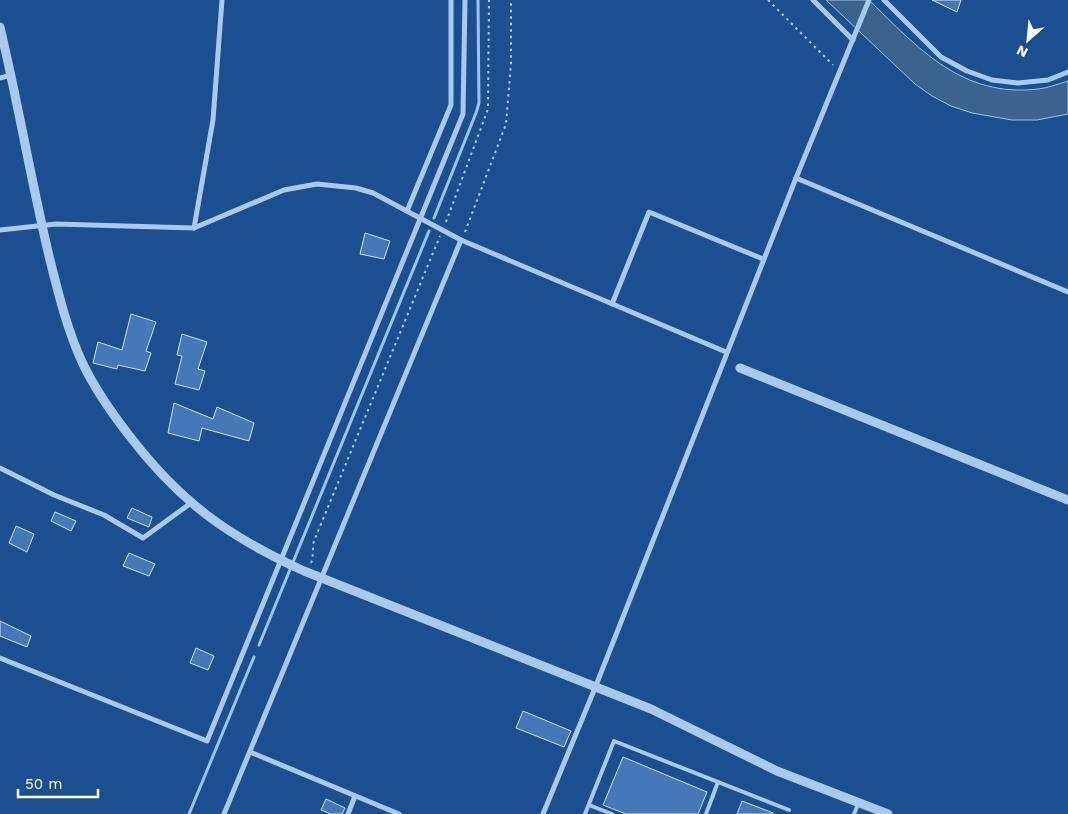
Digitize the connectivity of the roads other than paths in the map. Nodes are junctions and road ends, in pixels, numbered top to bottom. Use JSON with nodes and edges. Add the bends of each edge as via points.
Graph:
{"nodes":[{"id":1,"x":221,"y":0,"type":"edge"},
{"id":2,"x":451,"y":0,"type":"edge"},
{"id":3,"x":465,"y":0,"type":"edge"},
{"id":4,"x":813,"y":0,"type":"edge"},
{"id":5,"x":869,"y":0,"type":"edge"},
{"id":6,"x":884,"y":0,"type":"edge"},
{"id":7,"x":0,"y":27,"type":"edge"},
{"id":8,"x":854,"y":38,"type":"junction"},
{"id":9,"x":1068,"y":72,"type":"edge"},
{"id":10,"x":11,"y":75,"type":"junction"},
{"id":11,"x":0,"y":78,"type":"edge"},
{"id":12,"x":796,"y":178,"type":"junction"},
{"id":13,"x":407,"y":211,"type":"junction"},
{"id":14,"x":421,"y":218,"type":"junction"},
{"id":15,"x":42,"y":226,"type":"junction"},
{"id":16,"x":194,"y":228,"type":"junction"},
{"id":17,"x":0,"y":230,"type":"edge"},
{"id":18,"x":461,"y":240,"type":"junction"},
{"id":19,"x":763,"y":260,"type":"junction"},
{"id":20,"x":1068,"y":292,"type":"edge"},
{"id":21,"x":612,"y":304,"type":"junction"},
{"id":22,"x":726,"y":352,"type":"junction"},
{"id":23,"x":740,"y":368,"type":"dead end"},
{"id":24,"x":0,"y":468,"type":"edge"},
{"id":25,"x":1068,"y":500,"type":"edge"},
{"id":26,"x":191,"y":503,"type":"junction"},
{"id":27,"x":283,"y":562,"type":"junction"},
{"id":28,"x":322,"y":579,"type":"junction"},
{"id":29,"x":0,"y":658,"type":"edge"},
{"id":30,"x":594,"y":688,"type":"junction"},
{"id":31,"x":250,"y":752,"type":"junction"},
{"id":32,"x":718,"y":782,"type":"junction"},
{"id":33,"x":355,"y":796,"type":"junction"},
{"id":34,"x":859,"y":802,"type":"junction"},
{"id":35,"x":589,"y":805,"type":"junction"},
{"id":36,"x":789,"y":810,"type":"dead end"},
{"id":37,"x":224,"y":814,"type":"edge"},
{"id":38,"x":348,"y":814,"type":"edge"},
{"id":39,"x":399,"y":814,"type":"edge"},
{"id":40,"x":543,"y":814,"type":"edge"},
{"id":41,"x":585,"y":814,"type":"edge"},
{"id":42,"x":612,"y":814,"type":"edge"},
{"id":43,"x":706,"y":814,"type":"edge"},
{"id":44,"x":854,"y":814,"type":"edge"},
{"id":45,"x":888,"y":814,"type":"edge"}],
"edges":[{"from":1,"to":16,"type":"street","via":[[213,120]]},
{"from":2,"to":13,"type":"street","via":[[451,105]]},
{"from":3,"to":14,"type":"street","via":[[463,114]]},
{"from":4,"to":8,"type":"street"},
{"from":5,"to":8,"type":"street"},
{"from":6,"to":9,"type":"street","via":[[941,57],[967,71],[992,80],[1018,83],[1048,80]]},
{"from":7,"to":10,"type":"street"},
{"from":8,"to":12,"type":"street"},
{"from":10,"to":11,"type":"street"},
{"from":10,"to":15,"type":"street"},
{"from":12,"to":19,"type":"street"},
{"from":12,"to":20,"type":"street"},
{"from":13,"to":14,"type":"street"},
{"from":13,"to":16,"type":"street","via":[[356,188],[317,184],[284,190]]},
{"from":14,"to":18,"type":"street"},
{"from":14,"to":27,"type":"street"},
{"from":15,"to":16,"type":"street"},
{"from":15,"to":17,"type":"street"},
{"from":15,"to":26,"type":"street","via":[[62,307],[83,364],[111,412],[145,457]]},
{"from":18,"to":21,"type":"street"},
{"from":18,"to":28,"type":"street"},
{"from":19,"to":21,"type":"street","via":[[649,212]]},
{"from":19,"to":22,"type":"street"},
{"from":21,"to":22,"type":"street"},
{"from":22,"to":30,"type":"street"},
{"from":23,"to":25,"type":"street"},
{"from":24,"to":26,"type":"street","via":[[104,515],[143,538]]},
{"from":26,"to":27,"type":"street","via":[[237,537]]},
{"from":27,"to":28,"type":"street"},
{"from":27,"to":29,"type":"street","via":[[207,741]]},
{"from":28,"to":30,"type":"street"},
{"from":28,"to":31,"type":"street"},
{"from":30,"to":34,"type":"street","via":[[651,709],[777,771]]},
{"from":30,"to":40,"type":"street"},
{"from":31,"to":33,"type":"street"},
{"from":31,"to":37,"type":"street"},
{"from":32,"to":35,"type":"lane","via":[[614,741]]},
{"from":32,"to":36,"type":"lane"},
{"from":32,"to":43,"type":"lane"},
{"from":33,"to":38,"type":"street"},
{"from":33,"to":39,"type":"street"},
{"from":34,"to":44,"type":"lane"},
{"from":34,"to":45,"type":"street"},
{"from":35,"to":41,"type":"lane"},
{"from":35,"to":42,"type":"lane"}]}
